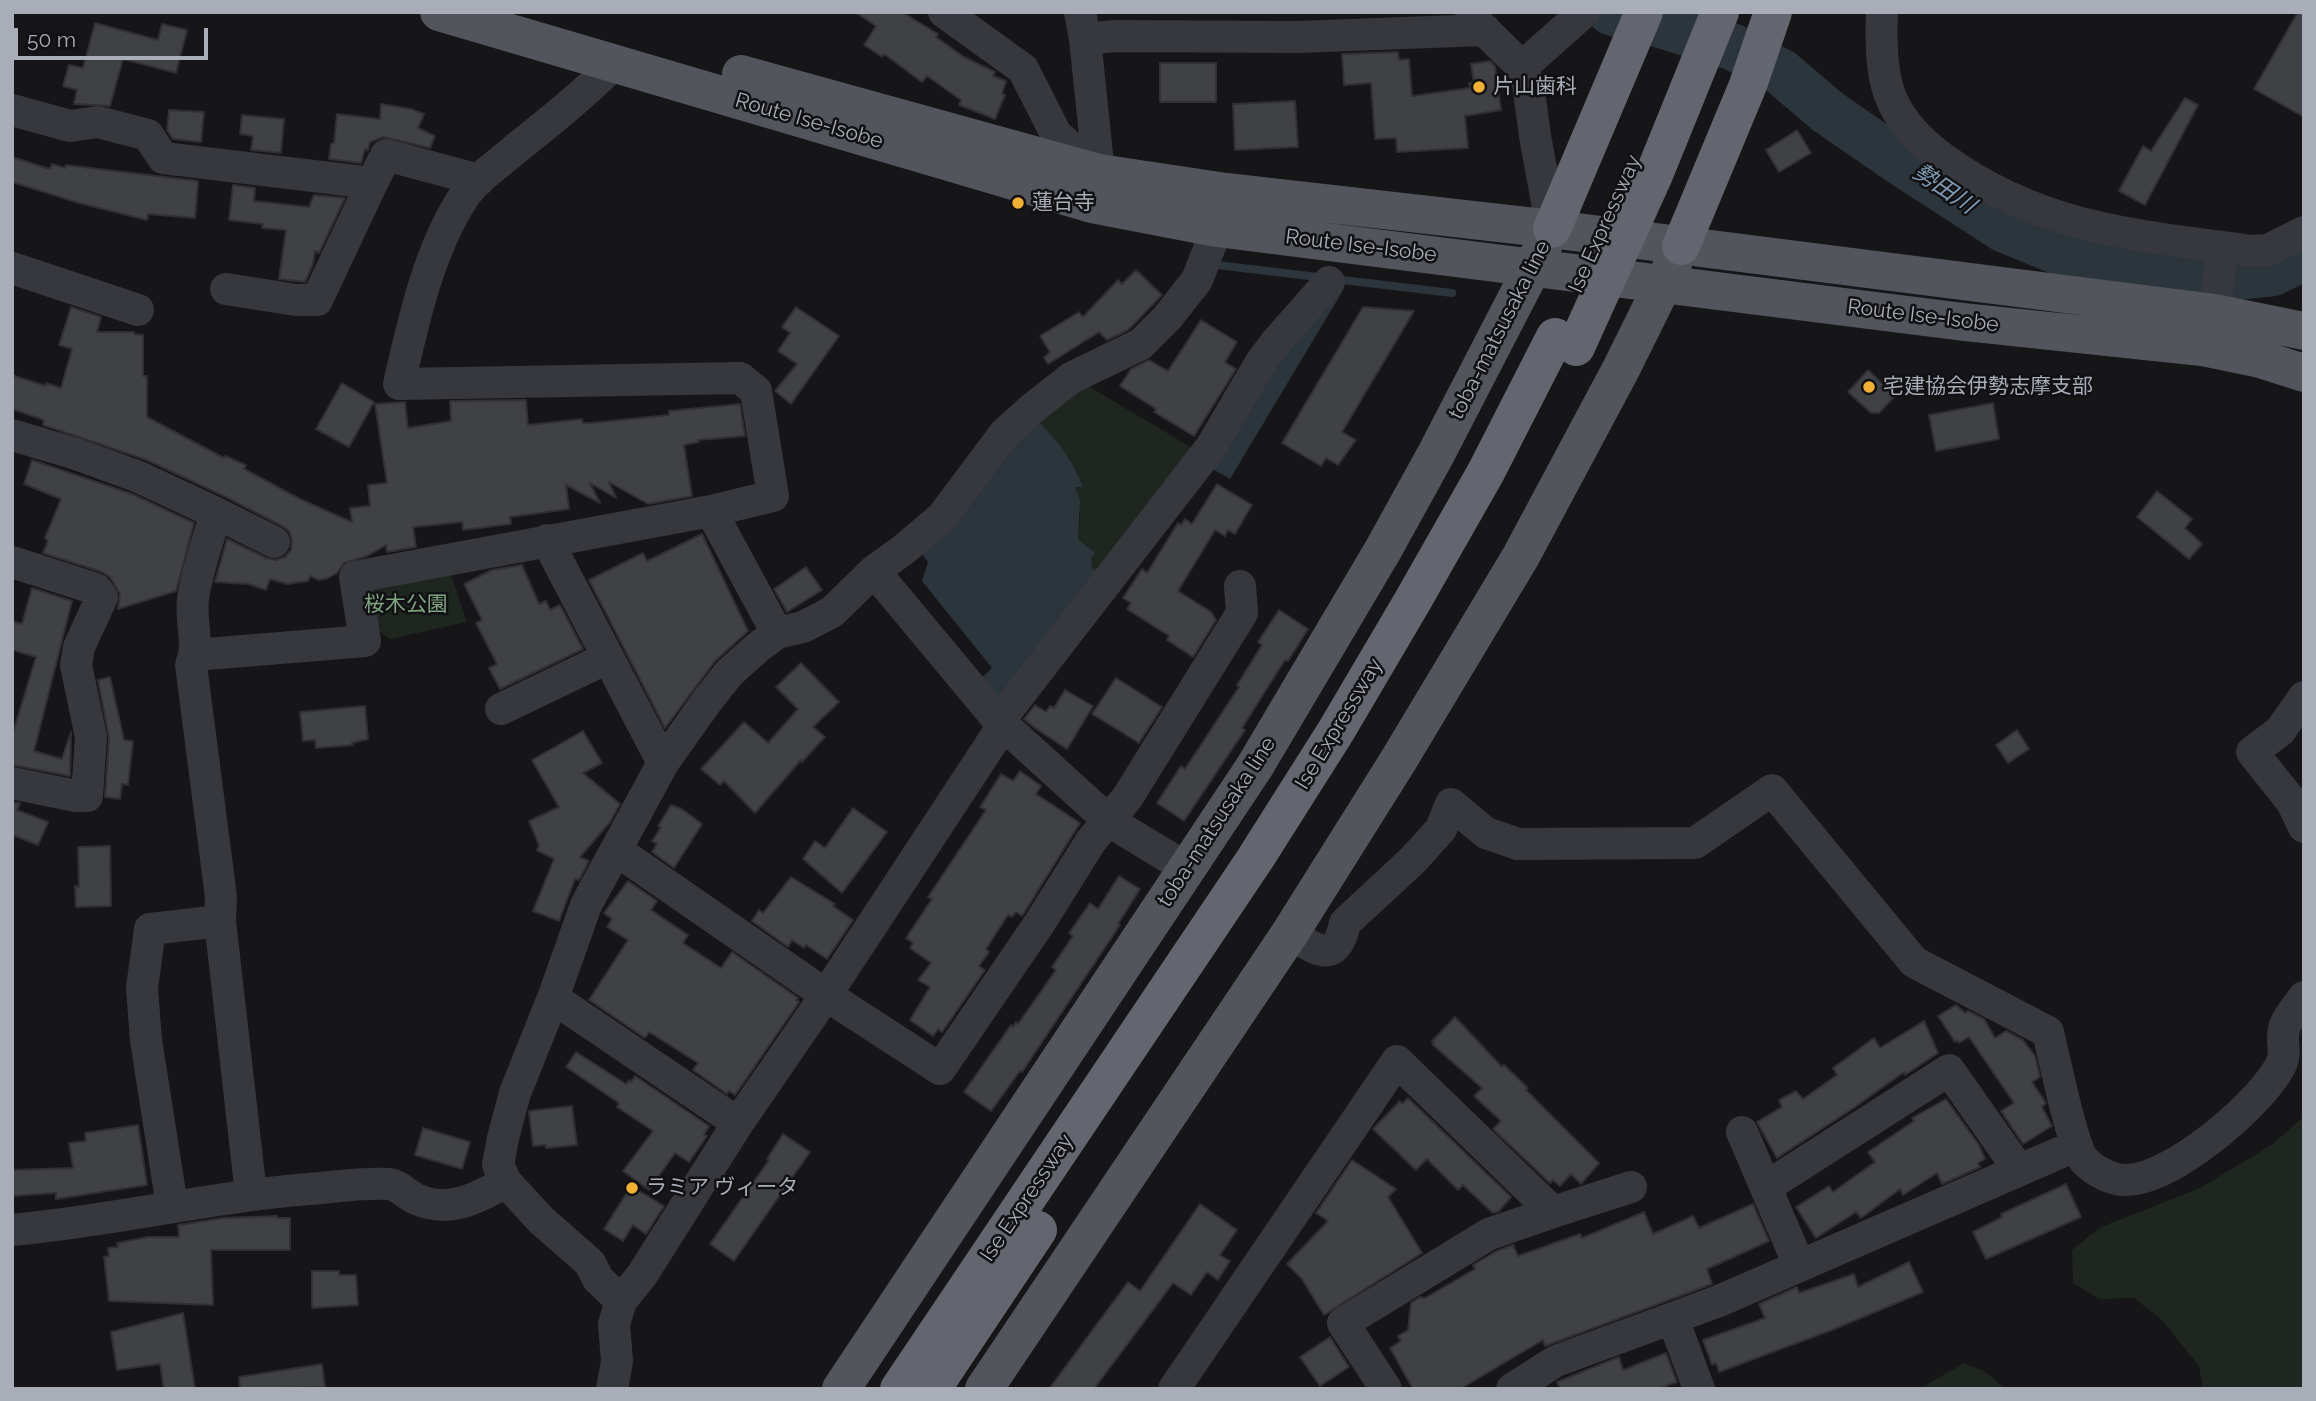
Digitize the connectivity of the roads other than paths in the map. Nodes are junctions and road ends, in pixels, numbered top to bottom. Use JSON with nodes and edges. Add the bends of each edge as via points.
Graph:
{"nodes":[{"id":1,"x":439,"y":12,"type":"edge"},
{"id":2,"x":528,"y":12,"type":"edge"},
{"id":3,"x":944,"y":12,"type":"edge"},
{"id":4,"x":1694,"y":12,"type":"edge"},
{"id":5,"x":1720,"y":12,"type":"edge"},
{"id":6,"x":1882,"y":12,"type":"edge"},
{"id":7,"x":1582,"y":15,"type":"edge"},
{"id":8,"x":1476,"y":21,"type":"edge"},
{"id":9,"x":1640,"y":21,"type":"edge"},
{"id":10,"x":1769,"y":25,"type":"edge"},
{"id":11,"x":1083,"y":26,"type":"edge"},
{"id":12,"x":614,"y":64,"type":"junction"},
{"id":13,"x":1522,"y":67,"type":"junction"},
{"id":14,"x":12,"y":110,"type":"edge"},
{"id":15,"x":479,"y":180,"type":"junction"},
{"id":16,"x":372,"y":183,"type":"junction"},
{"id":17,"x":1095,"y":188,"type":"junction"},
{"id":18,"x":1217,"y":228,"type":"junction"},
{"id":19,"x":1552,"y":229,"type":"junction"},
{"id":20,"x":2304,"y":232,"type":"edge"},
{"id":21,"x":1681,"y":246,"type":"junction"},
{"id":22,"x":2222,"y":251,"type":"junction"},
{"id":23,"x":1534,"y":267,"type":"junction"},
{"id":24,"x":12,"y":268,"type":"edge"},
{"id":25,"x":1329,"y":282,"type":"dead end"},
{"id":26,"x":1664,"y":285,"type":"junction"},
{"id":27,"x":226,"y":289,"type":"dead end"},
{"id":28,"x":2216,"y":304,"type":"junction"},
{"id":29,"x":138,"y":310,"type":"dead end"},
{"id":30,"x":2304,"y":331,"type":"edge"},
{"id":31,"x":1565,"y":342,"type":"junction"},
{"id":32,"x":2304,"y":373,"type":"edge"},
{"id":33,"x":12,"y":435,"type":"edge"},
{"id":34,"x":711,"y":511,"type":"junction"},
{"id":35,"x":216,"y":513,"type":"junction"},
{"id":36,"x":547,"y":540,"type":"junction"},
{"id":37,"x":274,"y":542,"type":"dead end"},
{"id":38,"x":12,"y":562,"type":"edge"},
{"id":39,"x":874,"y":571,"type":"junction"},
{"id":40,"x":1240,"y":586,"type":"dead end"},
{"id":41,"x":777,"y":633,"type":"junction"},
{"id":42,"x":195,"y":655,"type":"junction"},
{"id":43,"x":607,"y":658,"type":"junction"},
{"id":44,"x":2304,"y":697,"type":"edge"},
{"id":45,"x":501,"y":709,"type":"dead end"},
{"id":46,"x":1001,"y":723,"type":"junction"},
{"id":47,"x":663,"y":763,"type":"junction"},
{"id":48,"x":12,"y":783,"type":"edge"},
{"id":49,"x":1110,"y":821,"type":"junction"},
{"id":50,"x":2304,"y":827,"type":"edge"},
{"id":51,"x":616,"y":850,"type":"junction"},
{"id":52,"x":1188,"y":869,"type":"junction"},
{"id":53,"x":220,"y":921,"type":"junction"},
{"id":54,"x":1290,"y":933,"type":"junction"},
{"id":55,"x":826,"y":995,"type":"junction"},
{"id":56,"x":2304,"y":997,"type":"edge"},
{"id":57,"x":553,"y":998,"type":"junction"},
{"id":58,"x":738,"y":1123,"type":"junction"},
{"id":59,"x":1742,"y":1132,"type":"dead end"},
{"id":60,"x":2059,"y":1153,"type":"dead end"},
{"id":61,"x":2019,"y":1170,"type":"junction"},
{"id":62,"x":506,"y":1182,"type":"junction"},
{"id":63,"x":1631,"y":1187,"type":"dead end"},
{"id":64,"x":1766,"y":1187,"type":"junction"},
{"id":65,"x":251,"y":1194,"type":"junction"},
{"id":66,"x":172,"y":1206,"type":"junction"},
{"id":67,"x":1553,"y":1212,"type":"junction"},
{"id":68,"x":12,"y":1230,"type":"edge"},
{"id":69,"x":1799,"y":1265,"type":"junction"},
{"id":70,"x":621,"y":1301,"type":"junction"},
{"id":71,"x":1673,"y":1319,"type":"junction"},
{"id":72,"x":612,"y":1389,"type":"edge"},
{"id":73,"x":841,"y":1389,"type":"edge"},
{"id":74,"x":899,"y":1389,"type":"edge"},
{"id":75,"x":932,"y":1389,"type":"edge"},
{"id":76,"x":984,"y":1389,"type":"edge"},
{"id":77,"x":1174,"y":1389,"type":"edge"},
{"id":78,"x":1387,"y":1389,"type":"edge"},
{"id":79,"x":1512,"y":1389,"type":"edge"},
{"id":80,"x":1699,"y":1389,"type":"edge"}],
"edges":[{"from":1,"to":12,"type":"main road","name":"Route Ise-Isobe"},
{"from":2,"to":17,"type":"main road","name":"Route Ise-Isobe"},
{"from":3,"to":17,"type":"street","via":[[1023,69],[1056,134]]},
{"from":4,"to":31,"type":"highway","name":"Ise Expressway"},
{"from":5,"to":31,"type":"highway","name":"Ise Expressway","bridge":true,"via":[[1653,177]]},
{"from":6,"to":22,"type":"street","via":[[1887,87],[1895,107],[1920,139],[1955,167],[1999,195],[2058,218]]},
{"from":7,"to":13,"type":"street"},
{"from":8,"to":11,"type":"street","via":[[1297,37],[1114,36]]},
{"from":8,"to":13,"type":"street"},
{"from":9,"to":19,"type":"highway"},
{"from":10,"to":21,"type":"highway"},
{"from":11,"to":17,"type":"street"},
{"from":12,"to":15,"type":"street"},
{"from":12,"to":17,"type":"main road","name":"Route Ise-Isobe"},
{"from":13,"to":19,"type":"street"},
{"from":14,"to":16,"type":"street","via":[[70,126],[98,122],[148,135],[163,158]]},
{"from":15,"to":16,"type":"street","via":[[386,155]]},
{"from":15,"to":34,"type":"street","via":[[463,198],[422,289],[399,384],[740,378],[755,391],[773,496]]},
{"from":16,"to":27,"type":"street","via":[[317,300]]},
{"from":17,"to":18,"type":"main road","name":"Route Ise-Isobe"},
{"from":17,"to":19,"type":"main road","name":"Route Ise-Isobe","via":[[1226,192]]},
{"from":18,"to":23,"type":"main road","name":"Route Ise-Isobe"},
{"from":18,"to":39,"type":"street","via":[[1197,280],[1167,318],[1141,344],[1071,378],[1034,407],[1004,434],[942,517]]},
{"from":19,"to":21,"type":"main road","name":"Route Ise-Isobe"},
{"from":19,"to":23,"type":"main road","name":"toba-matsusaka line"},
{"from":20,"to":22,"type":"street","via":[[2268,250]]},
{"from":21,"to":26,"type":"main road"},
{"from":21,"to":28,"type":"main road","name":"Route Ise-Isobe"},
{"from":22,"to":28,"type":"street"},
{"from":23,"to":26,"type":"main road","name":"Route Ise-Isobe"},
{"from":23,"to":52,"type":"main road","name":"toba-matsusaka line","via":[[1436,454],[1318,662]]},
{"from":24,"to":29,"type":"street"},
{"from":25,"to":46,"type":"street","via":[[1269,352],[1211,447]]},
{"from":26,"to":32,"type":"main road","name":"Route Ise-Isobe","via":[[2202,347]]},
{"from":26,"to":54,"type":"main road","via":[[1521,556]]},
{"from":28,"to":30,"type":"main road","name":"Route Ise-Isobe"},
{"from":31,"to":74,"type":"highway","name":"Ise Expressway","via":[[1336,731],[1255,859]]},
{"from":31,"to":75,"type":"highway","name":"Ise Expressway","via":[[1506,483],[1357,744],[1276,874]]},
{"from":33,"to":35,"type":"street","via":[[139,477]]},
{"from":34,"to":36,"type":"street"},
{"from":34,"to":41,"type":"street"},
{"from":35,"to":37,"type":"street"},
{"from":35,"to":42,"type":"street","via":[[192,604]]},
{"from":36,"to":42,"type":"street","via":[[355,578],[365,641]]},
{"from":36,"to":43,"type":"street"},
{"from":38,"to":48,"type":"street","via":[[96,589],[102,597],[76,655],[91,737],[87,796]]},
{"from":39,"to":41,"type":"street","via":[[832,612],[803,627]]},
{"from":39,"to":46,"type":"street"},
{"from":40,"to":49,"type":"street","via":[[1242,613]]},
{"from":41,"to":47,"type":"street","via":[[729,673]]},
{"from":42,"to":53,"type":"street","via":[[191,665],[221,897]]},
{"from":43,"to":45,"type":"street"},
{"from":43,"to":47,"type":"street"},
{"from":44,"to":50,"type":"street","via":[[2280,731],[2252,752],[2292,802]]},
{"from":46,"to":49,"type":"street"},
{"from":46,"to":55,"type":"street"},
{"from":47,"to":51,"type":"street"},
{"from":49,"to":52,"type":"street"},
{"from":49,"to":55,"type":"street","via":[[1091,841],[940,1069]]},
{"from":51,"to":55,"type":"street"},
{"from":51,"to":57,"type":"street","via":[[586,905]]},
{"from":52,"to":73,"type":"main road","name":"toba-matsusaka line"},
{"from":53,"to":65,"type":"street"},
{"from":53,"to":66,"type":"street","via":[[150,929],[142,988],[146,1040]]},
{"from":54,"to":56,"type":"street","via":[[1316,950],[1326,952],[1337,946],[1345,923],[1441,829],[1451,804],[1486,833],[1518,845],[1695,843],[1772,790],[1914,962],[2048,1032],[2084,1160],[2110,1178],[2126,1180],[2163,1170],[2256,1099],[2280,1067],[2284,1028]]},
{"from":54,"to":76,"type":"main road"},
{"from":55,"to":58,"type":"street"},
{"from":57,"to":58,"type":"street"},
{"from":57,"to":62,"type":"street","via":[[515,1093],[503,1138],[498,1165]]},
{"from":58,"to":70,"type":"street"},
{"from":59,"to":64,"type":"street"},
{"from":60,"to":61,"type":"street"},
{"from":61,"to":64,"type":"street","via":[[1949,1070]]},
{"from":61,"to":69,"type":"street"},
{"from":62,"to":65,"type":"street","via":[[451,1206],[431,1205],[392,1184]]},
{"from":62,"to":70,"type":"street","via":[[590,1263],[598,1279]]},
{"from":63,"to":67,"type":"street"},
{"from":64,"to":69,"type":"street"},
{"from":65,"to":66,"type":"street"},
{"from":66,"to":68,"type":"street"},
{"from":67,"to":77,"type":"street","via":[[1396,1061]]},
{"from":67,"to":78,"type":"street","via":[[1489,1234],[1342,1322]]},
{"from":69,"to":71,"type":"street"},
{"from":70,"to":72,"type":"street","via":[[614,1324],[617,1361]]},
{"from":71,"to":79,"type":"street","via":[[1556,1361]]},
{"from":71,"to":80,"type":"street"}]}
